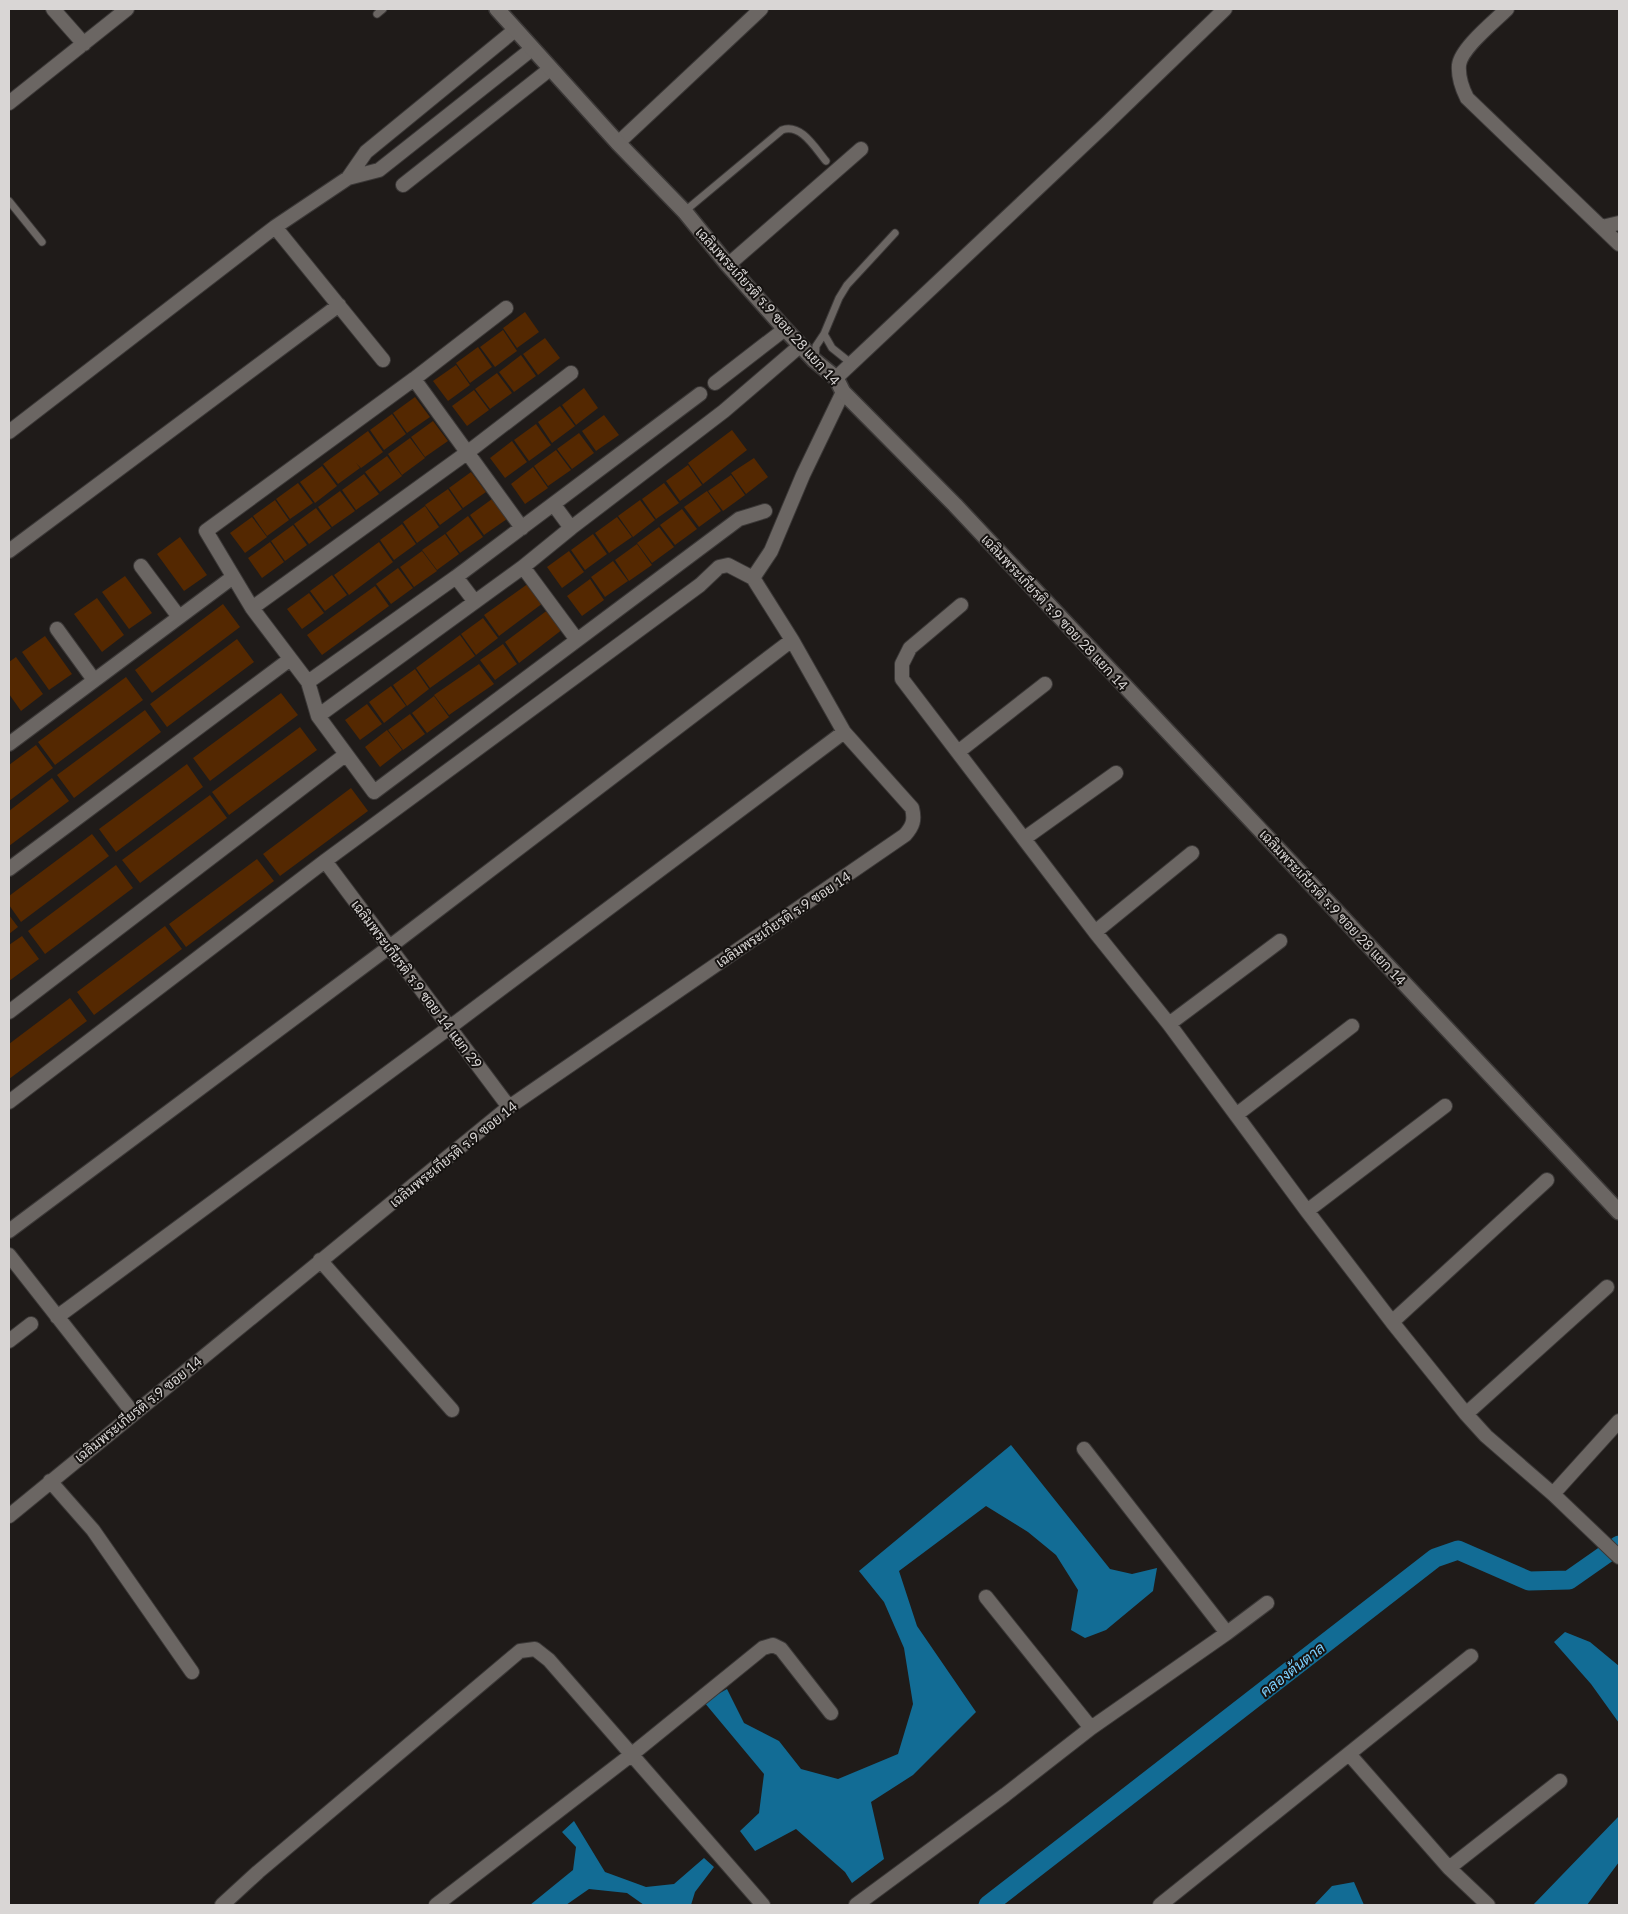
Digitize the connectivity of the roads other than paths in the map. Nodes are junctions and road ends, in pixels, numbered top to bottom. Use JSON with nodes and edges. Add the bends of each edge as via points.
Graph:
{"nodes":[{"id":1,"x":53,"y":9,"type":"edge"},
{"id":2,"x":127,"y":9,"type":"edge"},
{"id":3,"x":497,"y":9,"type":"edge"},
{"id":4,"x":761,"y":9,"type":"edge"},
{"id":5,"x":1224,"y":9,"type":"edge"},
{"id":6,"x":1507,"y":9,"type":"edge"},
{"id":7,"x":515,"y":30,"type":"junction"},
{"id":8,"x":84,"y":44,"type":"junction"},
{"id":9,"x":532,"y":49,"type":"junction"},
{"id":10,"x":550,"y":69,"type":"junction"},
{"id":11,"x":9,"y":103,"type":"edge"},
{"id":12,"x":618,"y":143,"type":"junction"},
{"id":13,"x":861,"y":149,"type":"dead end"},
{"id":14,"x":826,"y":161,"type":"dead end"},
{"id":15,"x":348,"y":178,"type":"junction"},
{"id":16,"x":403,"y":185,"type":"dead end"},
{"id":17,"x":9,"y":201,"type":"edge"},
{"id":18,"x":685,"y":212,"type":"junction"},
{"id":19,"x":1619,"y":223,"type":"edge"},
{"id":20,"x":275,"y":227,"type":"junction"},
{"id":21,"x":1602,"y":227,"type":"junction"},
{"id":22,"x":895,"y":233,"type":"dead end"},
{"id":23,"x":42,"y":242,"type":"dead end"},
{"id":24,"x":1619,"y":244,"type":"edge"},
{"id":25,"x":728,"y":265,"type":"junction"},
{"id":26,"x":339,"y":305,"type":"junction"},
{"id":27,"x":506,"y":308,"type":"dead end"},
{"id":28,"x":784,"y":329,"type":"junction"},
{"id":29,"x":824,"y":334,"type":"junction"},
{"id":30,"x":801,"y":345,"type":"junction"},
{"id":31,"x":383,"y":360,"type":"dead end"},
{"id":32,"x":814,"y":360,"type":"junction"},
{"id":33,"x":852,"y":364,"type":"junction"},
{"id":34,"x":570,"y":373,"type":"dead end"},
{"id":35,"x":836,"y":378,"type":"junction"},
{"id":36,"x":414,"y":379,"type":"junction"},
{"id":37,"x":715,"y":383,"type":"dead end"},
{"id":38,"x":843,"y":392,"type":"junction"},
{"id":39,"x":700,"y":394,"type":"dead end"},
{"id":40,"x":9,"y":432,"type":"edge"},
{"id":41,"x":468,"y":452,"type":"junction"},
{"id":42,"x":554,"y":505,"type":"junction"},
{"id":43,"x":765,"y":512,"type":"dead end"},
{"id":44,"x":522,"y":528,"type":"junction"},
{"id":45,"x":571,"y":528,"type":"junction"},
{"id":46,"x":9,"y":552,"type":"edge"},
{"id":47,"x":141,"y":566,"type":"dead end"},
{"id":48,"x":523,"y":568,"type":"junction"},
{"id":49,"x":456,"y":577,"type":"junction"},
{"id":50,"x":233,"y":578,"type":"junction"},
{"id":51,"x":752,"y":578,"type":"junction"},
{"id":52,"x":475,"y":602,"type":"junction"},
{"id":53,"x":961,"y":605,"type":"dead end"},
{"id":54,"x":252,"y":608,"type":"junction"},
{"id":55,"x":179,"y":617,"type":"junction"},
{"id":56,"x":57,"y":629,"type":"dead end"},
{"id":57,"x":577,"y":640,"type":"junction"},
{"id":58,"x":792,"y":640,"type":"junction"},
{"id":59,"x":289,"y":660,"type":"junction"},
{"id":60,"x":94,"y":680,"type":"junction"},
{"id":61,"x":308,"y":682,"type":"junction"},
{"id":62,"x":1044,"y":684,"type":"dead end"},
{"id":63,"x":318,"y":716,"type":"junction"},
{"id":64,"x":844,"y":732,"type":"junction"},
{"id":65,"x":9,"y":742,"type":"edge"},
{"id":66,"x":958,"y":752,"type":"junction"},
{"id":67,"x":345,"y":755,"type":"junction"},
{"id":68,"x":1116,"y":773,"type":"dead end"},
{"id":69,"x":1025,"y":838,"type":"junction"},
{"id":70,"x":1192,"y":853,"type":"dead end"},
{"id":71,"x":325,"y":861,"type":"junction"},
{"id":72,"x":9,"y":869,"type":"edge"},
{"id":73,"x":1096,"y":932,"type":"junction"},
{"id":74,"x":1280,"y":941,"type":"dead end"},
{"id":75,"x":388,"y":948,"type":"junction"},
{"id":76,"x":9,"y":1012,"type":"edge"},
{"id":77,"x":1169,"y":1024,"type":"junction"},
{"id":78,"x":1352,"y":1026,"type":"dead end"},
{"id":79,"x":450,"y":1028,"type":"junction"},
{"id":80,"x":9,"y":1102,"type":"edge"},
{"id":81,"x":1445,"y":1106,"type":"dead end"},
{"id":82,"x":509,"y":1108,"type":"junction"},
{"id":83,"x":1236,"y":1115,"type":"junction"},
{"id":84,"x":1547,"y":1180,"type":"dead end"},
{"id":85,"x":1306,"y":1211,"type":"junction"},
{"id":86,"x":1619,"y":1212,"type":"edge"},
{"id":87,"x":9,"y":1230,"type":"edge"},
{"id":88,"x":9,"y":1255,"type":"edge"},
{"id":89,"x":320,"y":1260,"type":"junction"},
{"id":90,"x":1607,"y":1287,"type":"dead end"},
{"id":91,"x":57,"y":1317,"type":"junction"},
{"id":92,"x":1392,"y":1322,"type":"junction"},
{"id":93,"x":31,"y":1324,"type":"dead end"},
{"id":94,"x":9,"y":1341,"type":"edge"},
{"id":95,"x":452,"y":1410,"type":"dead end"},
{"id":96,"x":133,"y":1413,"type":"junction"},
{"id":97,"x":1466,"y":1414,"type":"junction"},
{"id":98,"x":1619,"y":1421,"type":"edge"},
{"id":99,"x":1084,"y":1449,"type":"dead end"},
{"id":100,"x":50,"y":1481,"type":"junction"},
{"id":101,"x":1552,"y":1494,"type":"junction"},
{"id":102,"x":9,"y":1516,"type":"edge"},
{"id":103,"x":1619,"y":1557,"type":"edge"},
{"id":104,"x":986,"y":1597,"type":"dead end"},
{"id":105,"x":1267,"y":1603,"type":"dead end"},
{"id":106,"x":1227,"y":1633,"type":"junction"},
{"id":107,"x":1471,"y":1656,"type":"dead end"},
{"id":108,"x":192,"y":1672,"type":"dead end"},
{"id":109,"x":831,"y":1713,"type":"dead end"},
{"id":110,"x":1092,"y":1728,"type":"junction"},
{"id":111,"x":1349,"y":1754,"type":"junction"},
{"id":112,"x":631,"y":1755,"type":"junction"},
{"id":113,"x":1560,"y":1781,"type":"dead end"},
{"id":114,"x":1449,"y":1868,"type":"junction"},
{"id":115,"x":222,"y":1905,"type":"edge"},
{"id":116,"x":436,"y":1905,"type":"edge"},
{"id":117,"x":763,"y":1905,"type":"edge"},
{"id":118,"x":856,"y":1905,"type":"edge"},
{"id":119,"x":1160,"y":1905,"type":"edge"},
{"id":120,"x":1488,"y":1905,"type":"edge"}],
"edges":[{"from":1,"to":8,"type":"street"},
{"from":2,"to":8,"type":"street"},
{"from":3,"to":7,"type":"street","name":"เฉลิมพระเกียรติ ร.9 ซอย 28 แยก 14"},
{"from":4,"to":12,"type":"street"},
{"from":5,"to":33,"type":"street"},
{"from":6,"to":21,"type":"street","via":[[1466,51],[1459,63],[1461,84],[1467,98]]},
{"from":7,"to":9,"type":"street","name":"เฉลิมพระเกียรติ ร.9 ซอย 28 แยก 14"},
{"from":7,"to":15,"type":"street","via":[[366,152]]},
{"from":8,"to":11,"type":"street"},
{"from":9,"to":10,"type":"street","name":"เฉลิมพระเกียรติ ร.9 ซอย 28 แยก 14"},
{"from":9,"to":15,"type":"street","via":[[379,170]]},
{"from":10,"to":12,"type":"street","name":"เฉลิมพระเกียรติ ร.9 ซอย 28 แยก 14"},
{"from":10,"to":16,"type":"street"},
{"from":12,"to":18,"type":"street","name":"เฉลิมพระเกียรติ ร.9 ซอย 28 แยก 14"},
{"from":13,"to":25,"type":"street"},
{"from":14,"to":18,"type":"lane","via":[[804,135],[788,127]]},
{"from":15,"to":20,"type":"street"},
{"from":17,"to":23,"type":"lane"},
{"from":18,"to":25,"type":"street","name":"เฉลิมพระเกียรติ ร.9 ซอย 28 แยก 14"},
{"from":19,"to":21,"type":"street"},
{"from":20,"to":26,"type":"street"},
{"from":20,"to":40,"type":"street"},
{"from":21,"to":24,"type":"street"},
{"from":22,"to":29,"type":"lane","via":[[847,285]]},
{"from":25,"to":28,"type":"street","name":"เฉลิมพระเกียรติ ร.9 ซอย 28 แยก 14"},
{"from":26,"to":31,"type":"street"},
{"from":26,"to":46,"type":"street"},
{"from":27,"to":36,"type":"street"},
{"from":28,"to":30,"type":"street","name":"เฉลิมพระเกียรติ ร.9 ซอย 28 แยก 14"},
{"from":28,"to":37,"type":"street"},
{"from":29,"to":32,"type":"lane","via":[[816,346]]},
{"from":29,"to":33,"type":"lane","via":[[832,348]]},
{"from":30,"to":32,"type":"street","name":"เฉลิมพระเกียรติ ร.9 ซอย 28 แยก 14"},
{"from":30,"to":45,"type":"street","via":[[724,411]]},
{"from":32,"to":35,"type":"street","name":"เฉลิมพระเกียรติ ร.9 ซอย 28 แยก 14"},
{"from":33,"to":35,"type":"street"},
{"from":34,"to":41,"type":"street"},
{"from":35,"to":38,"type":"street","name":"เฉลิมพระเกียรติ ร.9 ซอย 28 แยก 14"},
{"from":36,"to":41,"type":"street"},
{"from":36,"to":50,"type":"street","via":[[206,532]]},
{"from":38,"to":51,"type":"street","via":[[771,551]]},
{"from":38,"to":86,"type":"street","name":"เฉลิมพระเกียรติ ร.9 ซอย 28 แยก 14","via":[[969,520]]},
{"from":39,"to":42,"type":"street"},
{"from":41,"to":44,"type":"street"},
{"from":41,"to":54,"type":"street"},
{"from":42,"to":44,"type":"street"},
{"from":42,"to":45,"type":"street"},
{"from":43,"to":57,"type":"street","via":[[739,519]]},
{"from":44,"to":49,"type":"street"},
{"from":45,"to":48,"type":"street"},
{"from":47,"to":55,"type":"street"},
{"from":48,"to":52,"type":"street"},
{"from":48,"to":57,"type":"street"},
{"from":49,"to":52,"type":"street"},
{"from":49,"to":61,"type":"street"},
{"from":50,"to":54,"type":"street"},
{"from":50,"to":55,"type":"street"},
{"from":51,"to":58,"type":"street"},
{"from":51,"to":71,"type":"street","via":[[728,565],[719,567],[700,585]]},
{"from":52,"to":63,"type":"street"},
{"from":53,"to":66,"type":"street","via":[[910,648],[902,664],[902,679]]},
{"from":54,"to":59,"type":"street"},
{"from":55,"to":60,"type":"street"},
{"from":56,"to":60,"type":"street"},
{"from":57,"to":67,"type":"street","via":[[374,792]]},
{"from":58,"to":64,"type":"street"},
{"from":58,"to":75,"type":"street"},
{"from":59,"to":61,"type":"street"},
{"from":59,"to":72,"type":"street"},
{"from":60,"to":65,"type":"street"},
{"from":61,"to":63,"type":"street"},
{"from":62,"to":66,"type":"street"},
{"from":63,"to":67,"type":"street"},
{"from":64,"to":79,"type":"street"},
{"from":64,"to":82,"type":"street","name":"เฉลิมพระเกียรติ ร.9 ซอย 14","via":[[912,808],[915,819],[905,836]]},
{"from":66,"to":69,"type":"street"},
{"from":67,"to":76,"type":"street"},
{"from":68,"to":69,"type":"street"},
{"from":69,"to":73,"type":"street"},
{"from":70,"to":73,"type":"street"},
{"from":71,"to":75,"type":"street","name":"เฉลิมพระเกียรติ ร.9 ซอย 14 แยก 29"},
{"from":71,"to":80,"type":"street"},
{"from":73,"to":77,"type":"street"},
{"from":74,"to":77,"type":"street"},
{"from":75,"to":79,"type":"street","name":"เฉลิมพระเกียรติ ร.9 ซอย 14 แยก 29"},
{"from":75,"to":87,"type":"street"},
{"from":77,"to":83,"type":"street"},
{"from":78,"to":83,"type":"street"},
{"from":79,"to":82,"type":"street","name":"เฉลิมพระเกียรติ ร.9 ซอย 14 แยก 29"},
{"from":79,"to":91,"type":"street"},
{"from":81,"to":85,"type":"street"},
{"from":82,"to":89,"type":"street","name":"เฉลิมพระเกียรติ ร.9 ซอย 14"},
{"from":83,"to":85,"type":"street"},
{"from":84,"to":92,"type":"street"},
{"from":85,"to":92,"type":"street"},
{"from":88,"to":91,"type":"street"},
{"from":89,"to":95,"type":"street"},
{"from":89,"to":96,"type":"street","name":"เฉลิมพระเกียรติ ร.9 ซอย 14"},
{"from":90,"to":97,"type":"street"},
{"from":91,"to":96,"type":"street"},
{"from":92,"to":97,"type":"street"},
{"from":93,"to":94,"type":"street"},
{"from":96,"to":100,"type":"street","name":"เฉลิมพระเกียรติ ร.9 ซอย 14"},
{"from":97,"to":101,"type":"street"},
{"from":98,"to":101,"type":"street"},
{"from":99,"to":106,"type":"street"},
{"from":100,"to":102,"type":"street","name":"เฉลิมพระเกียรติ ร.9 ซอย 14"},
{"from":100,"to":108,"type":"street","via":[[93,1530]]},
{"from":101,"to":103,"type":"street"},
{"from":104,"to":110,"type":"street"},
{"from":105,"to":106,"type":"street"},
{"from":106,"to":110,"type":"street"},
{"from":107,"to":111,"type":"street"},
{"from":109,"to":112,"type":"street","via":[[781,1648],[774,1645],[763,1648]]},
{"from":110,"to":118,"type":"street"},
{"from":111,"to":114,"type":"street"},
{"from":111,"to":119,"type":"street"},
{"from":112,"to":115,"type":"street","via":[[549,1660],[535,1649],[520,1651]]},
{"from":112,"to":116,"type":"street"},
{"from":112,"to":117,"type":"street"},
{"from":113,"to":114,"type":"street"},
{"from":114,"to":120,"type":"street"}]}
